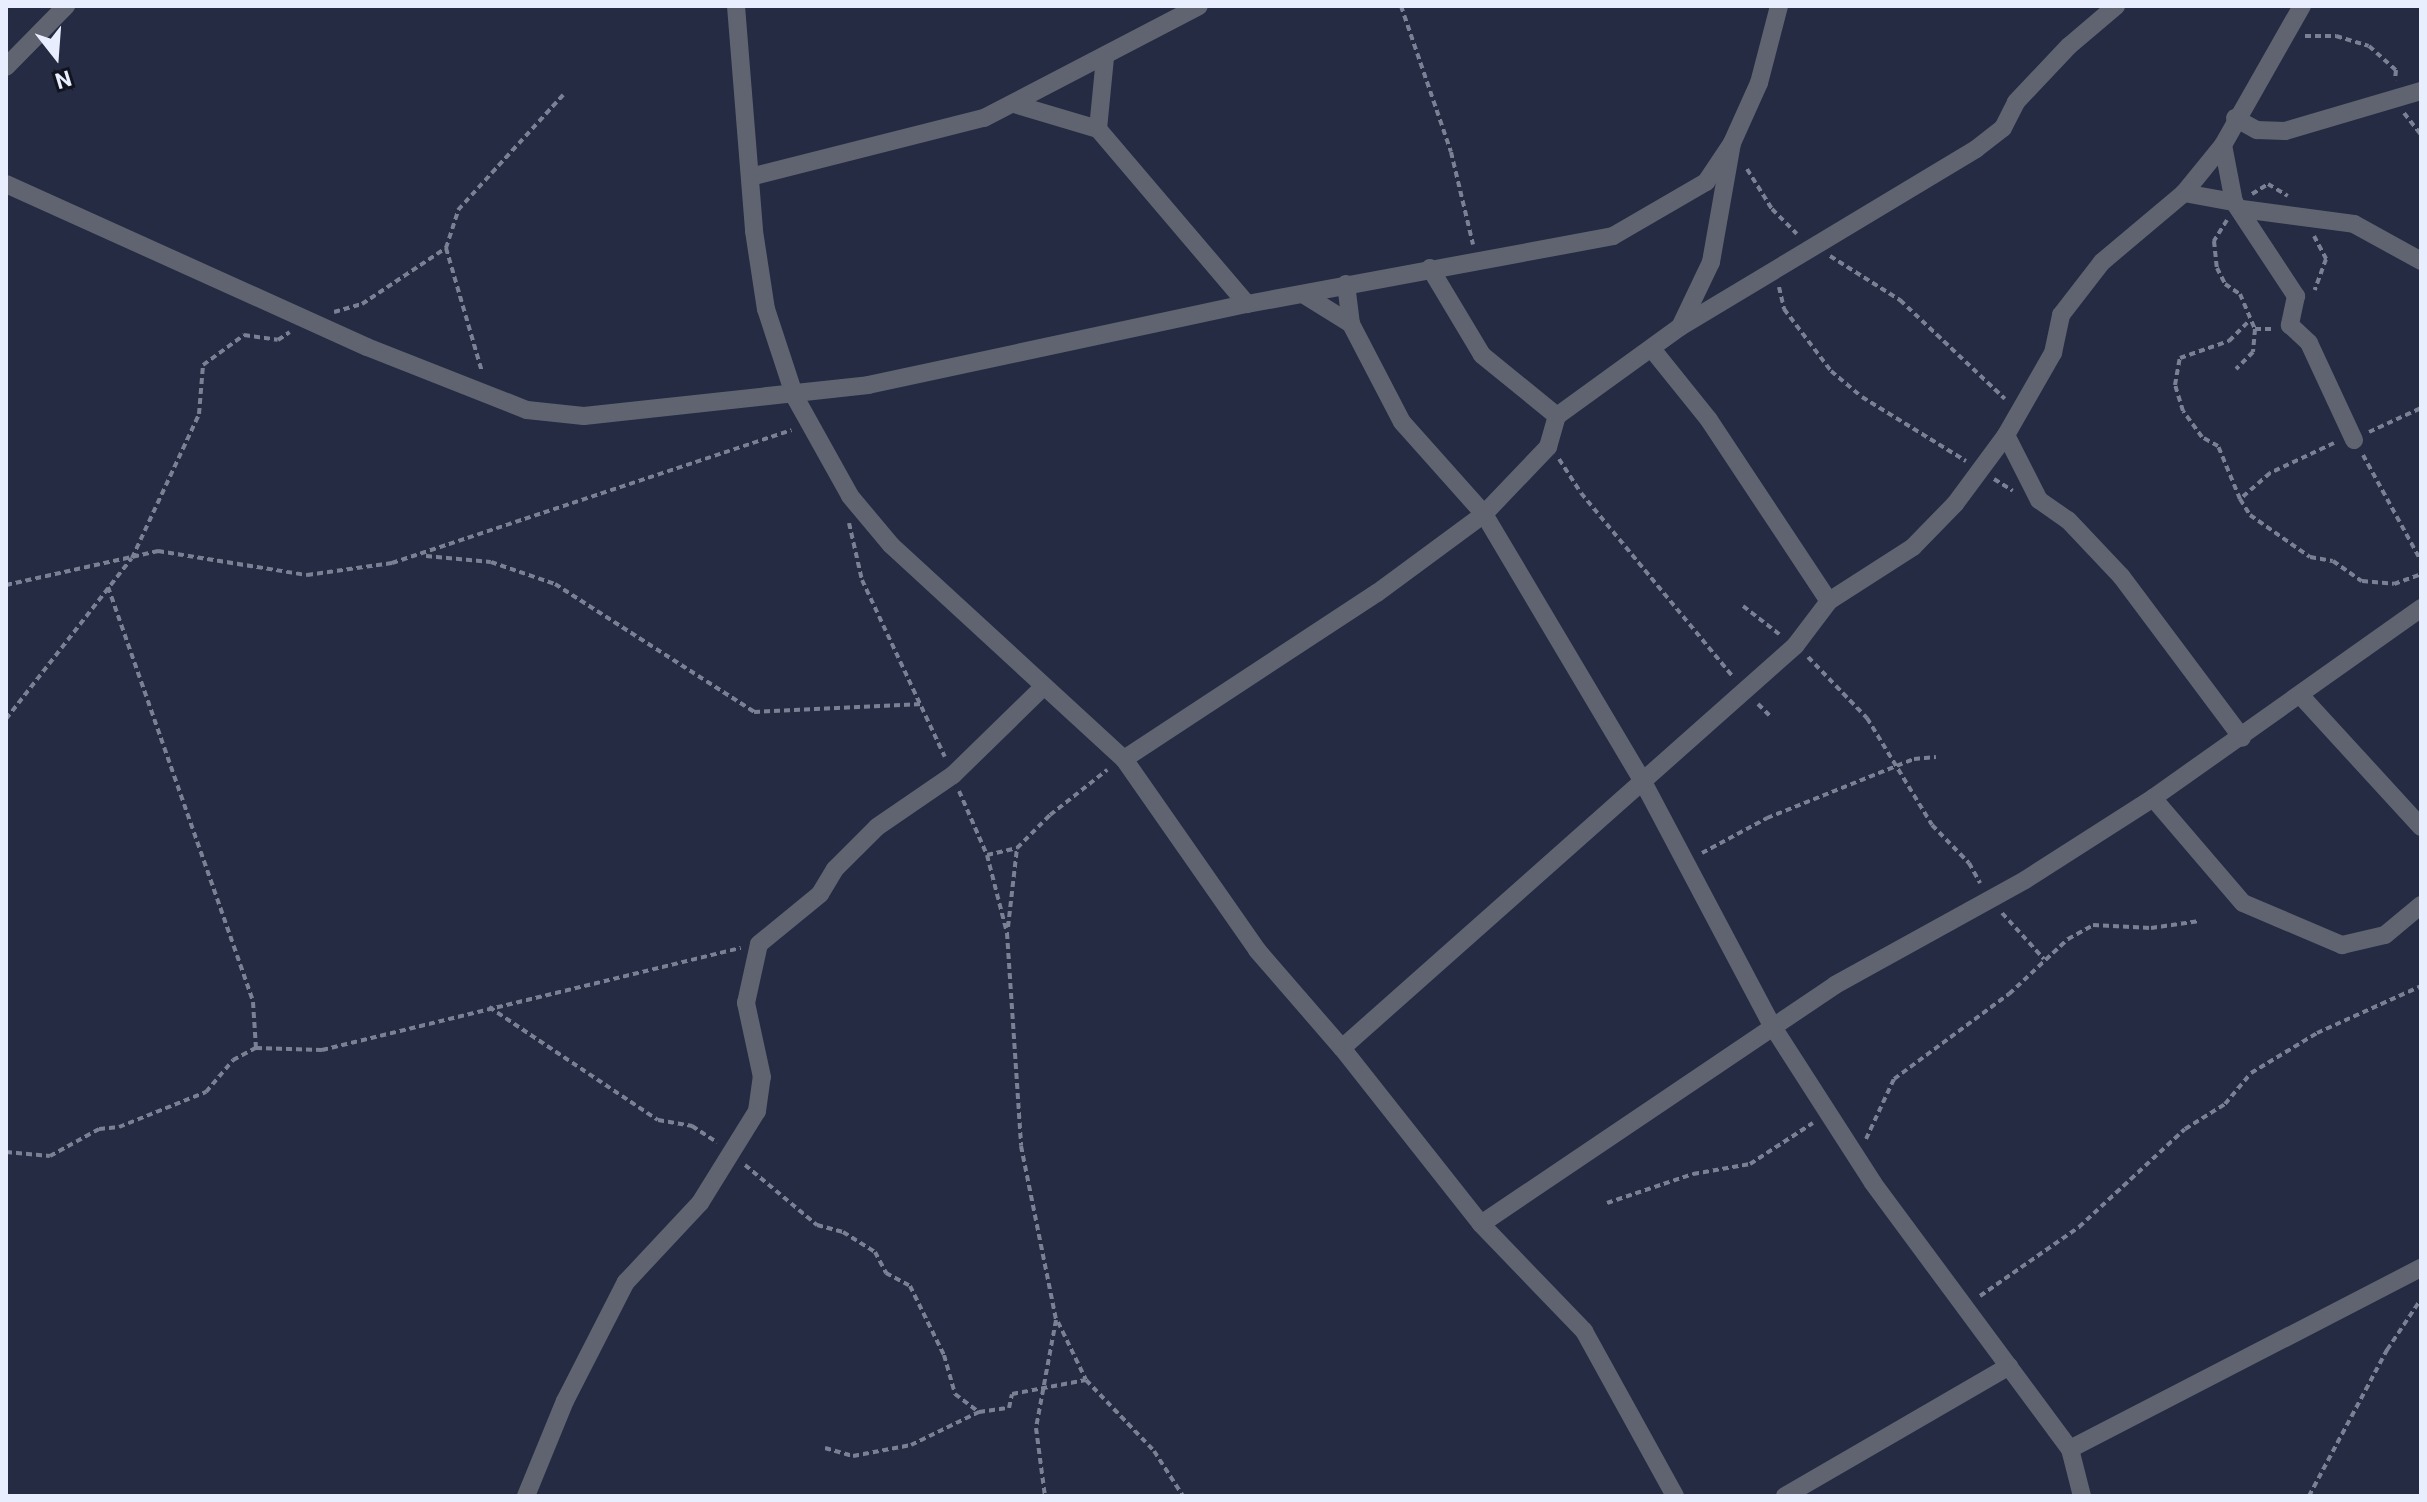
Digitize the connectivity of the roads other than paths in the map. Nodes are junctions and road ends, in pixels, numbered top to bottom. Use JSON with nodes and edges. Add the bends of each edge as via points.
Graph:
{"nodes":[{"id":1,"x":66,"y":6,"type":"edge"},
{"id":2,"x":736,"y":6,"type":"edge"},
{"id":3,"x":1199,"y":6,"type":"edge"},
{"id":4,"x":1779,"y":6,"type":"edge"},
{"id":5,"x":2116,"y":6,"type":"edge"},
{"id":6,"x":2302,"y":6,"type":"edge"},
{"id":7,"x":1105,"y":57,"type":"junction"},
{"id":8,"x":6,"y":67,"type":"edge"},
{"id":9,"x":2421,"y":91,"type":"edge"},
{"id":10,"x":1014,"y":104,"type":"junction"},
{"id":11,"x":2235,"y":118,"type":"junction"},
{"id":12,"x":1098,"y":129,"type":"junction"},
{"id":13,"x":1732,"y":143,"type":"junction"},
{"id":14,"x":2223,"y":145,"type":"junction"},
{"id":15,"x":750,"y":177,"type":"junction"},
{"id":16,"x":6,"y":184,"type":"edge"},
{"id":17,"x":2184,"y":193,"type":"junction"},
{"id":18,"x":2238,"y":205,"type":"junction"},
{"id":19,"x":2421,"y":261,"type":"edge"},
{"id":20,"x":1430,"y":268,"type":"junction"},
{"id":21,"x":1346,"y":284,"type":"junction"},
{"id":22,"x":1303,"y":294,"type":"junction"},
{"id":23,"x":1247,"y":304,"type":"junction"},
{"id":24,"x":1351,"y":324,"type":"junction"},
{"id":25,"x":1680,"y":327,"type":"junction"},
{"id":26,"x":1652,"y":349,"type":"junction"},
{"id":27,"x":795,"y":397,"type":"junction"},
{"id":28,"x":1557,"y":416,"type":"junction"},
{"id":29,"x":2006,"y":435,"type":"junction"},
{"id":30,"x":2354,"y":440,"type":"road end"},
{"id":31,"x":1484,"y":514,"type":"junction"},
{"id":32,"x":1829,"y":601,"type":"junction"},
{"id":33,"x":2421,"y":608,"type":"edge"},
{"id":34,"x":1042,"y":688,"type":"junction"},
{"id":35,"x":2301,"y":696,"type":"junction"},
{"id":36,"x":2242,"y":738,"type":"junction"},
{"id":37,"x":1124,"y":759,"type":"junction"},
{"id":38,"x":1642,"y":780,"type":"junction"},
{"id":39,"x":2153,"y":798,"type":"junction"},
{"id":40,"x":2421,"y":827,"type":"edge"},
{"id":41,"x":2421,"y":905,"type":"edge"},
{"id":42,"x":1773,"y":1027,"type":"junction"},
{"id":43,"x":1342,"y":1048,"type":"junction"},
{"id":44,"x":1481,"y":1224,"type":"junction"},
{"id":45,"x":2421,"y":1268,"type":"edge"},
{"id":46,"x":2009,"y":1366,"type":"junction"},
{"id":47,"x":2070,"y":1449,"type":"junction"},
{"id":48,"x":526,"y":1496,"type":"edge"},
{"id":49,"x":1675,"y":1496,"type":"edge"},
{"id":50,"x":1785,"y":1496,"type":"edge"},
{"id":51,"x":2082,"y":1496,"type":"edge"}],
"edges":[{"from":1,"to":8,"type":"street"},
{"from":2,"to":15,"type":"street"},
{"from":3,"to":7,"type":"street"},
{"from":4,"to":13,"type":"street","via":[[1759,83]]},
{"from":5,"to":25,"type":"street","via":[[2016,102],[2003,128]]},
{"from":6,"to":11,"type":"street"},
{"from":7,"to":10,"type":"street"},
{"from":7,"to":12,"type":"street"},
{"from":9,"to":11,"type":"street","via":[[2285,131],[2257,130]]},
{"from":10,"to":12,"type":"street"},
{"from":10,"to":15,"type":"street","via":[[961,125]]},
{"from":11,"to":14,"type":"street"},
{"from":12,"to":23,"type":"street"},
{"from":13,"to":20,"type":"street","via":[[1706,182],[1640,225],[1613,236]]},
{"from":13,"to":25,"type":"street","via":[[1711,262]]},
{"from":14,"to":17,"type":"street"},
{"from":14,"to":18,"type":"street"},
{"from":15,"to":27,"type":"street","via":[[766,309]]},
{"from":16,"to":27,"type":"street","via":[[367,347],[527,410],[584,416]]},
{"from":17,"to":18,"type":"street"},
{"from":17,"to":29,"type":"street","via":[[2102,262],[2061,315],[2053,353]]},
{"from":18,"to":19,"type":"street","via":[[2354,224]]},
{"from":18,"to":30,"type":"street","via":[[2296,296],[2290,325],[2309,343]]},
{"from":20,"to":21,"type":"street"},
{"from":20,"to":28,"type":"street","via":[[1482,355]]},
{"from":21,"to":22,"type":"street"},
{"from":21,"to":24,"type":"street"},
{"from":22,"to":23,"type":"street"},
{"from":22,"to":24,"type":"street"},
{"from":23,"to":27,"type":"street"},
{"from":24,"to":31,"type":"street","via":[[1402,422]]},
{"from":25,"to":26,"type":"street"},
{"from":26,"to":28,"type":"street"},
{"from":26,"to":32,"type":"street","via":[[1709,420]]},
{"from":27,"to":34,"type":"street","via":[[866,517]]},
{"from":28,"to":31,"type":"street","via":[[1548,447]]},
{"from":29,"to":32,"type":"street","via":[[1982,472],[1913,547]]},
{"from":29,"to":36,"type":"street","via":[[2039,500],[2068,520],[2121,576]]},
{"from":31,"to":37,"type":"street","via":[[1377,593]]},
{"from":31,"to":38,"type":"street"},
{"from":32,"to":38,"type":"street","via":[[1795,646]]},
{"from":33,"to":35,"type":"street"},
{"from":34,"to":37,"type":"street"},
{"from":34,"to":48,"type":"street","via":[[953,775],[877,827],[835,869],[820,894],[759,944],[746,1003],[762,1077],[757,1111],[681,1228],[626,1282],[553,1427]]},
{"from":35,"to":36,"type":"street"},
{"from":35,"to":40,"type":"street"},
{"from":36,"to":39,"type":"street"},
{"from":37,"to":43,"type":"street","via":[[1257,950]]},
{"from":38,"to":42,"type":"street"},
{"from":38,"to":43,"type":"street"},
{"from":39,"to":41,"type":"street","via":[[2243,903],[2342,945],[2385,935]]},
{"from":39,"to":42,"type":"street","via":[[1990,901],[1835,985]]},
{"from":42,"to":44,"type":"street"},
{"from":42,"to":46,"type":"street","via":[[1962,1309]]},
{"from":43,"to":44,"type":"street"},
{"from":44,"to":49,"type":"street","via":[[1584,1331]]},
{"from":45,"to":47,"type":"street"},
{"from":46,"to":47,"type":"street"},
{"from":46,"to":50,"type":"street"},
{"from":47,"to":51,"type":"street"}]}
